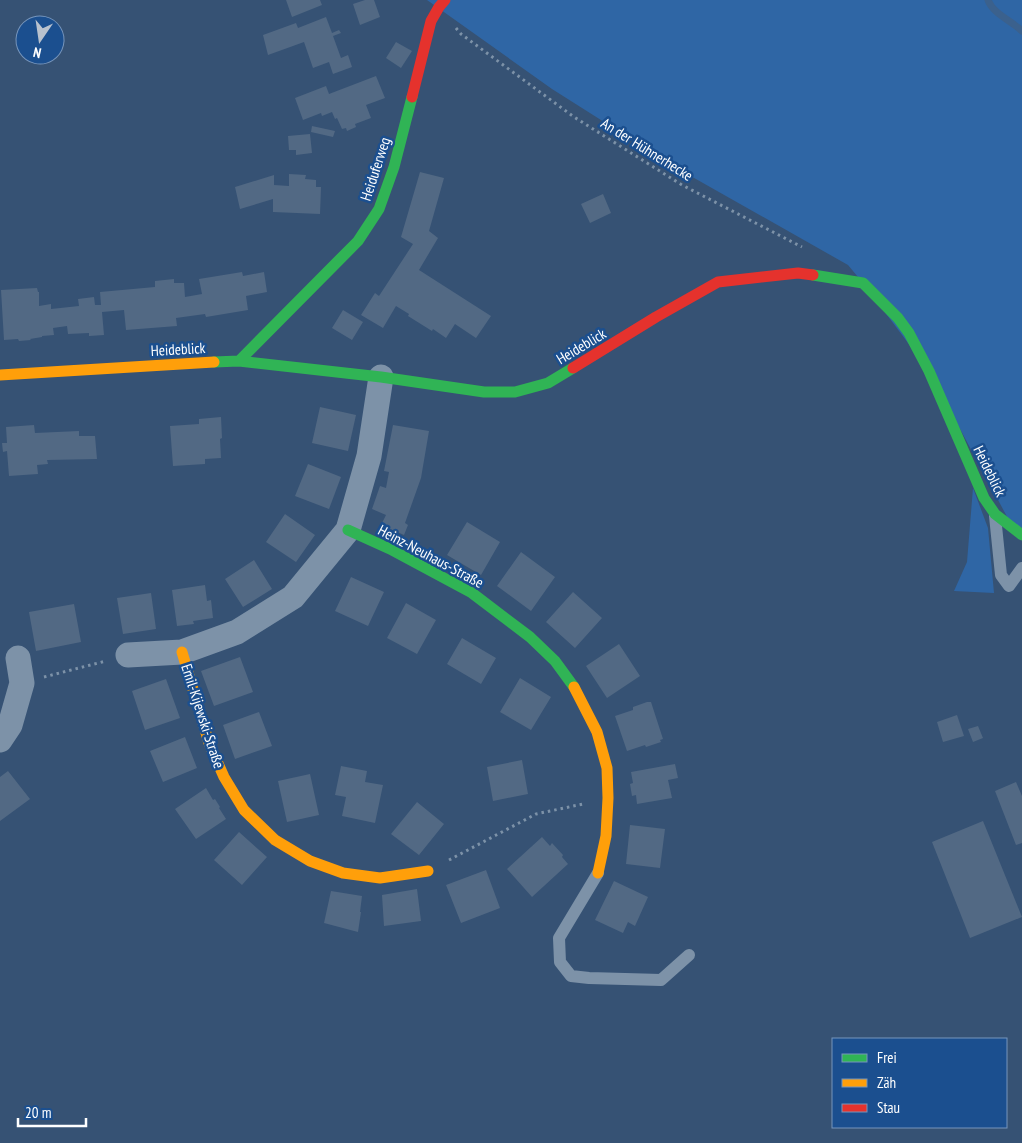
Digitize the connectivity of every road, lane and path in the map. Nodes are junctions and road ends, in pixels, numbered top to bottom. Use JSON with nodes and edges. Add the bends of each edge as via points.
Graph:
{"nodes":[{"id":1,"x":436,"y":2,"type":"edge"},
{"id":2,"x":805,"y":249,"type":"dead end"},
{"id":3,"x":240,"y":361,"type":"junction"},
{"id":4,"x":0,"y":375,"type":"edge"},
{"id":5,"x":381,"y":377,"type":"junction"},
{"id":6,"x":995,"y":514,"type":"junction"},
{"id":7,"x":348,"y":530,"type":"junction"},
{"id":8,"x":1022,"y":535,"type":"edge"},
{"id":9,"x":1022,"y":568,"type":"edge"},
{"id":10,"x":182,"y":652,"type":"junction"},
{"id":11,"x":128,"y":655,"type":"joint"},
{"id":12,"x":18,"y":658,"type":"dead end"},
{"id":13,"x":22,"y":683,"type":"junction"},
{"id":14,"x":3,"y":729,"type":"edge"},
{"id":15,"x":608,"y":798,"type":"junction"},
{"id":16,"x":428,"y":871,"type":"joint"},
{"id":17,"x":598,"y":873,"type":"joint"},
{"id":18,"x":689,"y":956,"type":"dead end"}],
"edges":[{"from":1,"to":2,"type":"path","name":"An der Hühnerhecke","via":[[461,34],[574,117],[682,185]]},
{"from":1,"to":3,"type":"street","name":"Heiduferweg","via":[[394,167],[379,209],[358,241]]},
{"from":3,"to":4,"type":"street","name":"Heideblick"},
{"from":3,"to":5,"type":"street","name":"Heideblick"},
{"from":5,"to":6,"type":"street","name":"Heideblick","via":[[484,392],[515,392],[548,383],[718,282],[798,273],[863,283],[886,304],[909,333],[984,498]]},
{"from":5,"to":7,"type":"street","name":"Emil-Kijewski-Straße","via":[[369,456]]},
{"from":6,"to":8,"type":"street","name":"Heideblick"},
{"from":6,"to":9,"type":"lane","via":[[1000,574],[1009,586]]},
{"from":7,"to":10,"type":"street","name":"Emil-Kijewski-Straße","via":[[293,597],[237,632]]},
{"from":7,"to":15,"type":"street","name":"Heinz-Neuhaus-Straße","via":[[472,593],[530,637],[576,691],[597,732],[607,768]]},
{"from":10,"to":11,"type":"street","name":"Emil-Kijewski-Straße"},
{"from":10,"to":16,"type":"street","name":"Emil-Kijewski-Straße","via":[[209,743],[224,777],[244,810],[275,840],[310,861],[343,873],[380,878]]},
{"from":11,"to":13,"type":"path"},
{"from":12,"to":13,"type":"street"},
{"from":13,"to":14,"type":"street"},
{"from":15,"to":16,"type":"path","via":[[536,814]]},
{"from":15,"to":17,"type":"street","name":"Heinz-Neuhaus-Straße","via":[[606,836]]},
{"from":17,"to":18,"type":"lane","via":[[559,938],[560,962],[571,976],[661,980]]}]}
